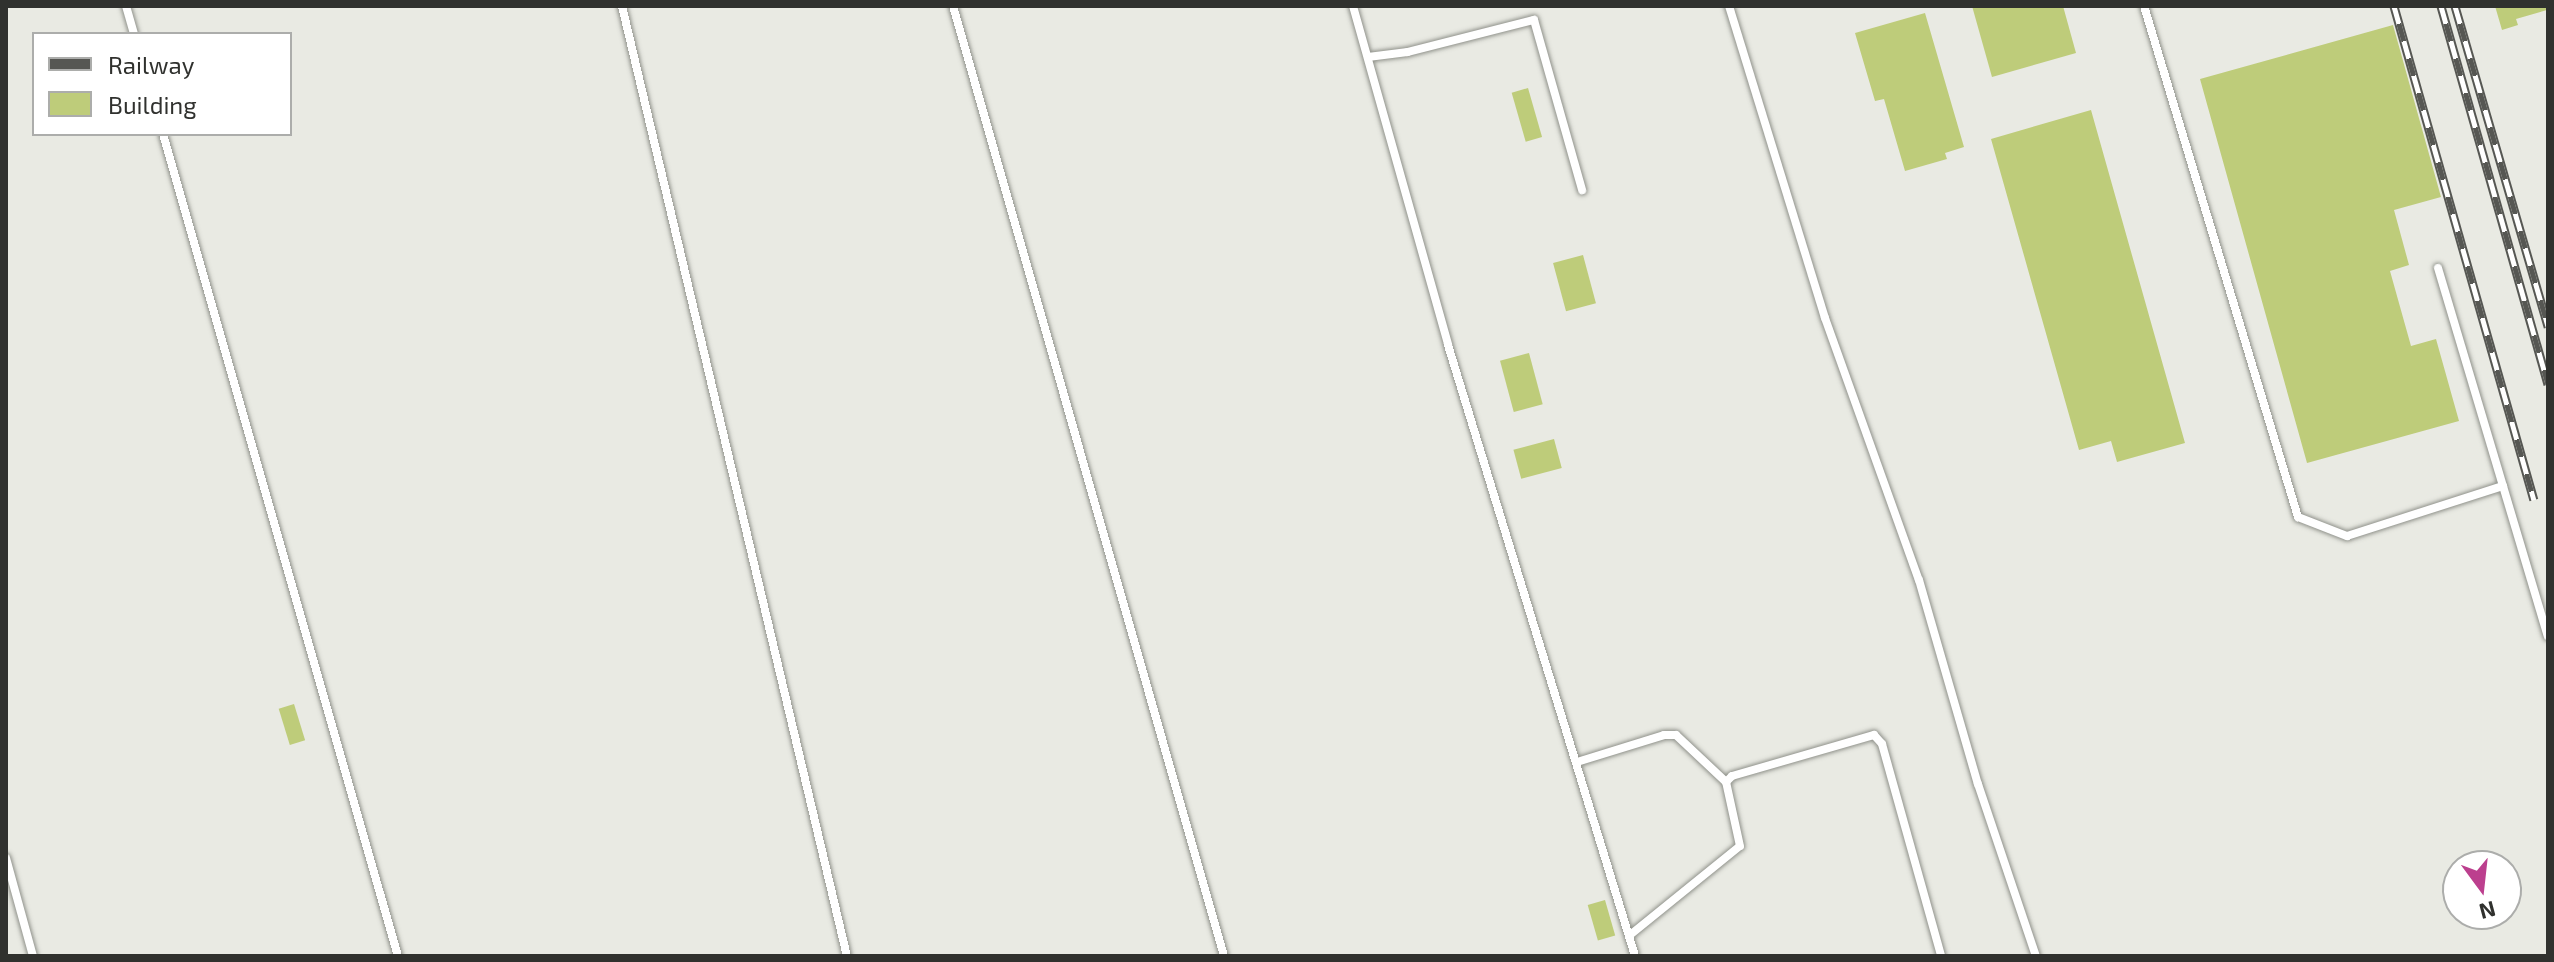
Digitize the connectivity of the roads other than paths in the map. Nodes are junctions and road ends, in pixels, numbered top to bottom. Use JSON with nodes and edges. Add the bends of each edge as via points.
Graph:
{"nodes":[{"id":1,"x":126,"y":6,"type":"edge"},
{"id":2,"x":622,"y":6,"type":"edge"},
{"id":3,"x":953,"y":6,"type":"edge"},
{"id":4,"x":1353,"y":6,"type":"edge"},
{"id":5,"x":1729,"y":6,"type":"edge"},
{"id":6,"x":2144,"y":6,"type":"edge"},
{"id":7,"x":133,"y":32,"type":"edge"},
{"id":8,"x":1368,"y":57,"type":"junction"},
{"id":9,"x":164,"y":136,"type":"edge"},
{"id":10,"x":1582,"y":190,"type":"dead end"},
{"id":11,"x":2438,"y":268,"type":"dead end"},
{"id":12,"x":2503,"y":486,"type":"junction"},
{"id":13,"x":2548,"y":636,"type":"edge"},
{"id":14,"x":1577,"y":762,"type":"junction"},
{"id":15,"x":1726,"y":782,"type":"junction"},
{"id":16,"x":6,"y":858,"type":"edge"},
{"id":17,"x":1630,"y":935,"type":"junction"},
{"id":18,"x":33,"y":956,"type":"edge"},
{"id":19,"x":398,"y":956,"type":"edge"},
{"id":20,"x":847,"y":956,"type":"edge"},
{"id":21,"x":1224,"y":956,"type":"edge"},
{"id":22,"x":1635,"y":956,"type":"edge"},
{"id":23,"x":1941,"y":956,"type":"edge"},
{"id":24,"x":2036,"y":956,"type":"edge"}],
"edges":[{"from":1,"to":7,"type":"lane"},
{"from":2,"to":20,"type":"lane"},
{"from":3,"to":21,"type":"lane"},
{"from":4,"to":8,"type":"lane"},
{"from":5,"to":24,"type":"lane","via":[[1825,318],[1919,580],[1978,784]]},
{"from":6,"to":12,"type":"lane","via":[[2298,517],[2347,536]]},
{"from":8,"to":10,"type":"lane","via":[[1534,20]]},
{"from":8,"to":14,"type":"lane","via":[[1448,345]]},
{"from":9,"to":19,"type":"lane"},
{"from":11,"to":12,"type":"lane"},
{"from":12,"to":13,"type":"lane"},
{"from":14,"to":15,"type":"lane","via":[[1676,735]]},
{"from":14,"to":17,"type":"lane"},
{"from":15,"to":17,"type":"lane","via":[[1740,846]]},
{"from":15,"to":23,"type":"lane","via":[[1737,774],[1868,735],[1879,738]]},
{"from":16,"to":18,"type":"lane"},
{"from":17,"to":22,"type":"lane"}]}
